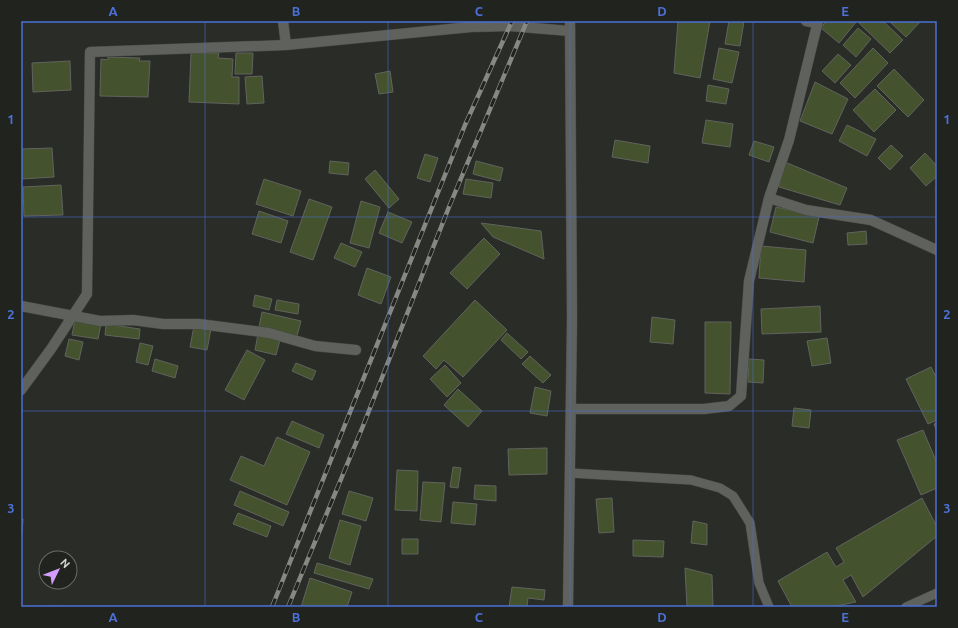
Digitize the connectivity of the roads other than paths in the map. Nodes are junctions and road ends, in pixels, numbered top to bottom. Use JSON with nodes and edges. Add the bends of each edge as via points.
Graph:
{"nodes":[{"id":1,"x":282,"y":21,"type":"edge"},
{"id":2,"x":570,"y":21,"type":"edge"},
{"id":3,"x":813,"y":22,"type":"edge"},
{"id":4,"x":570,"y":32,"type":"junction"},
{"id":5,"x":286,"y":45,"type":"junction"},
{"id":6,"x":769,"y":198,"type":"junction"},
{"id":7,"x":937,"y":250,"type":"edge"},
{"id":8,"x":21,"y":306,"type":"edge"},
{"id":9,"x":72,"y":317,"type":"junction"},
{"id":10,"x":356,"y":350,"type":"dead end"},
{"id":11,"x":21,"y":390,"type":"edge"},
{"id":12,"x":571,"y":409,"type":"junction"},
{"id":13,"x":570,"y":473,"type":"junction"},
{"id":14,"x":937,"y":593,"type":"edge"},
{"id":15,"x":568,"y":607,"type":"edge"},
{"id":16,"x":769,"y":607,"type":"edge"},
{"id":17,"x":906,"y":607,"type":"edge"}],
"edges":[{"from":1,"to":5,"type":"street"},
{"from":2,"to":4,"type":"street"},
{"from":3,"to":6,"type":"street","via":[[789,140]]},
{"from":4,"to":5,"type":"street","via":[[509,26],[471,27]]},
{"from":4,"to":12,"type":"street"},
{"from":5,"to":9,"type":"street","via":[[90,52],[87,294]]},
{"from":6,"to":7,"type":"street","via":[[806,210],[871,220]]},
{"from":6,"to":12,"type":"street","via":[[749,281],[741,396],[729,406],[704,408]]},
{"from":8,"to":9,"type":"street"},
{"from":9,"to":10,"type":"street","via":[[100,321],[133,320],[163,324],[198,324],[269,333],[315,346]]},
{"from":9,"to":11,"type":"street"},
{"from":12,"to":13,"type":"street"},
{"from":13,"to":15,"type":"street"},
{"from":13,"to":16,"type":"lane","via":[[691,480],[720,488],[733,496],[750,523],[759,583]]},
{"from":14,"to":17,"type":"lane"}]}
